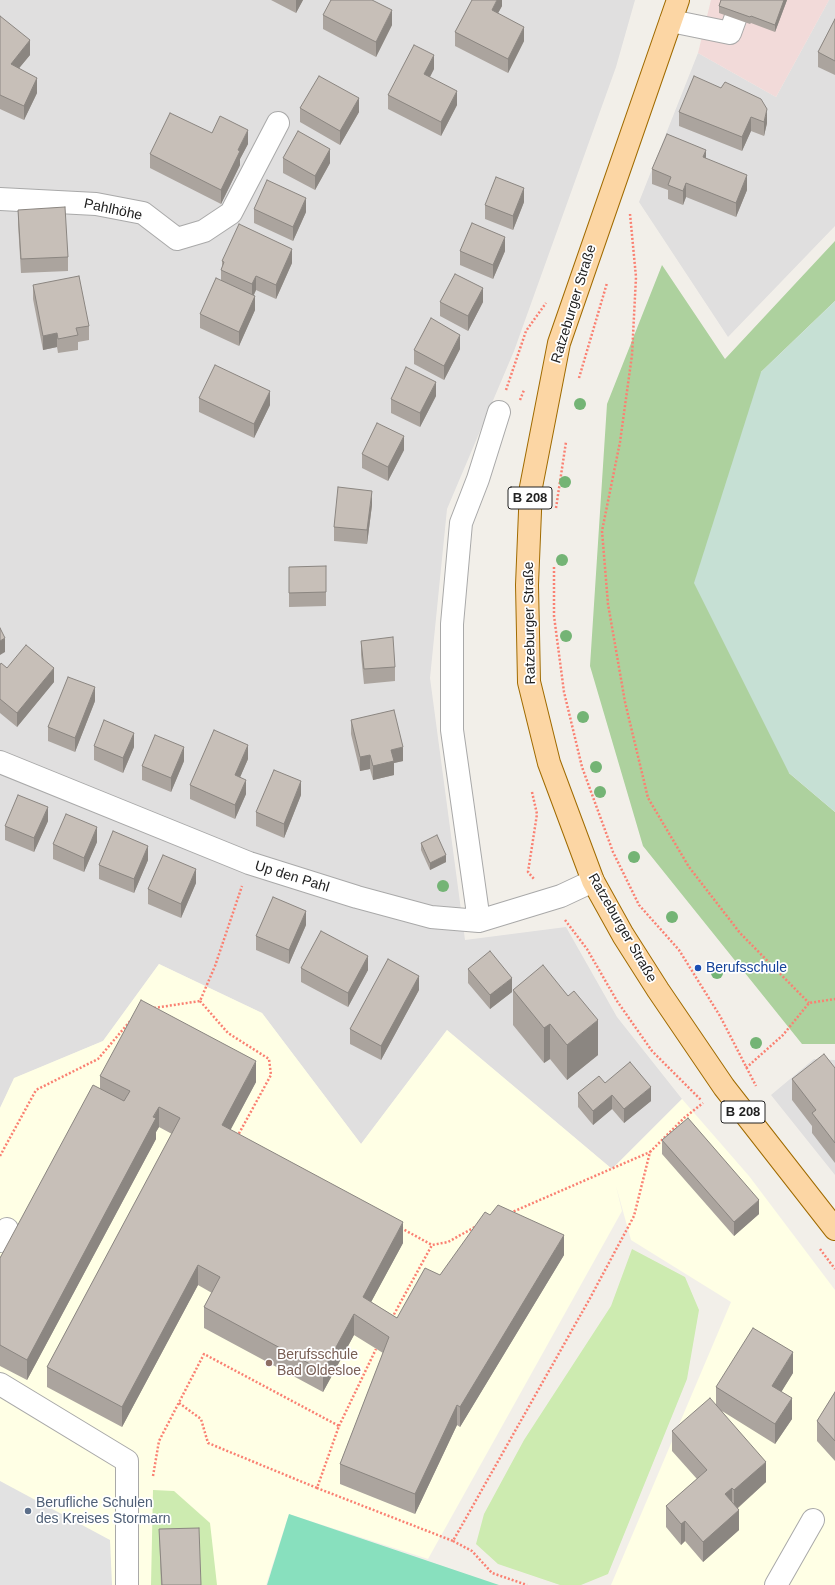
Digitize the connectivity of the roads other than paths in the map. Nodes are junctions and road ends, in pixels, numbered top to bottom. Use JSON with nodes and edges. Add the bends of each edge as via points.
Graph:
{"nodes":[{"id":1,"x":678,"y":0,"type":"edge"},
{"id":2,"x":742,"y":0,"type":"edge"},
{"id":3,"x":671,"y":21,"type":"junction"},
{"id":4,"x":278,"y":123,"type":"dead end"},
{"id":5,"x":0,"y":199,"type":"edge"},
{"id":6,"x":499,"y":412,"type":"road end"},
{"id":7,"x":0,"y":762,"type":"edge"},
{"id":8,"x":593,"y":881,"type":"junction"},
{"id":9,"x":479,"y":921,"type":"junction"},
{"id":10,"x":835,"y":1230,"type":"edge"},
{"id":11,"x":0,"y":1384,"type":"edge"},
{"id":12,"x":813,"y":1520,"type":"dead end"},
{"id":13,"x":126,"y":1585,"type":"edge"},
{"id":14,"x":776,"y":1585,"type":"edge"}],
"edges":[{"from":1,"to":3,"type":"main road","name":"Ratzeburger Straße","number":"B 208"},
{"from":2,"to":3,"type":"street","via":[[730,33]]},
{"from":3,"to":8,"type":"main road","name":"Ratzeburger Straße","number":"B 208","via":[[559,343],[531,487],[527,585],[529,682],[549,763]]},
{"from":4,"to":5,"type":"street","name":"Pahlhöhe","via":[[231,213],[204,231],[177,239],[143,213],[96,204]]},
{"from":6,"to":9,"type":"street","via":[[461,523],[452,624],[452,730]]},
{"from":7,"to":9,"type":"street","name":"Up den Pahl","via":[[249,864],[431,917]]},
{"from":8,"to":9,"type":"street","name":"Up den Pahl","via":[[561,896]]},
{"from":8,"to":10,"type":"main road","name":"Ratzeburger Straße","number":"B 208","via":[[650,978],[724,1087]]},
{"from":11,"to":13,"type":"street","via":[[127,1460]]},
{"from":12,"to":14,"type":"street"}]}
